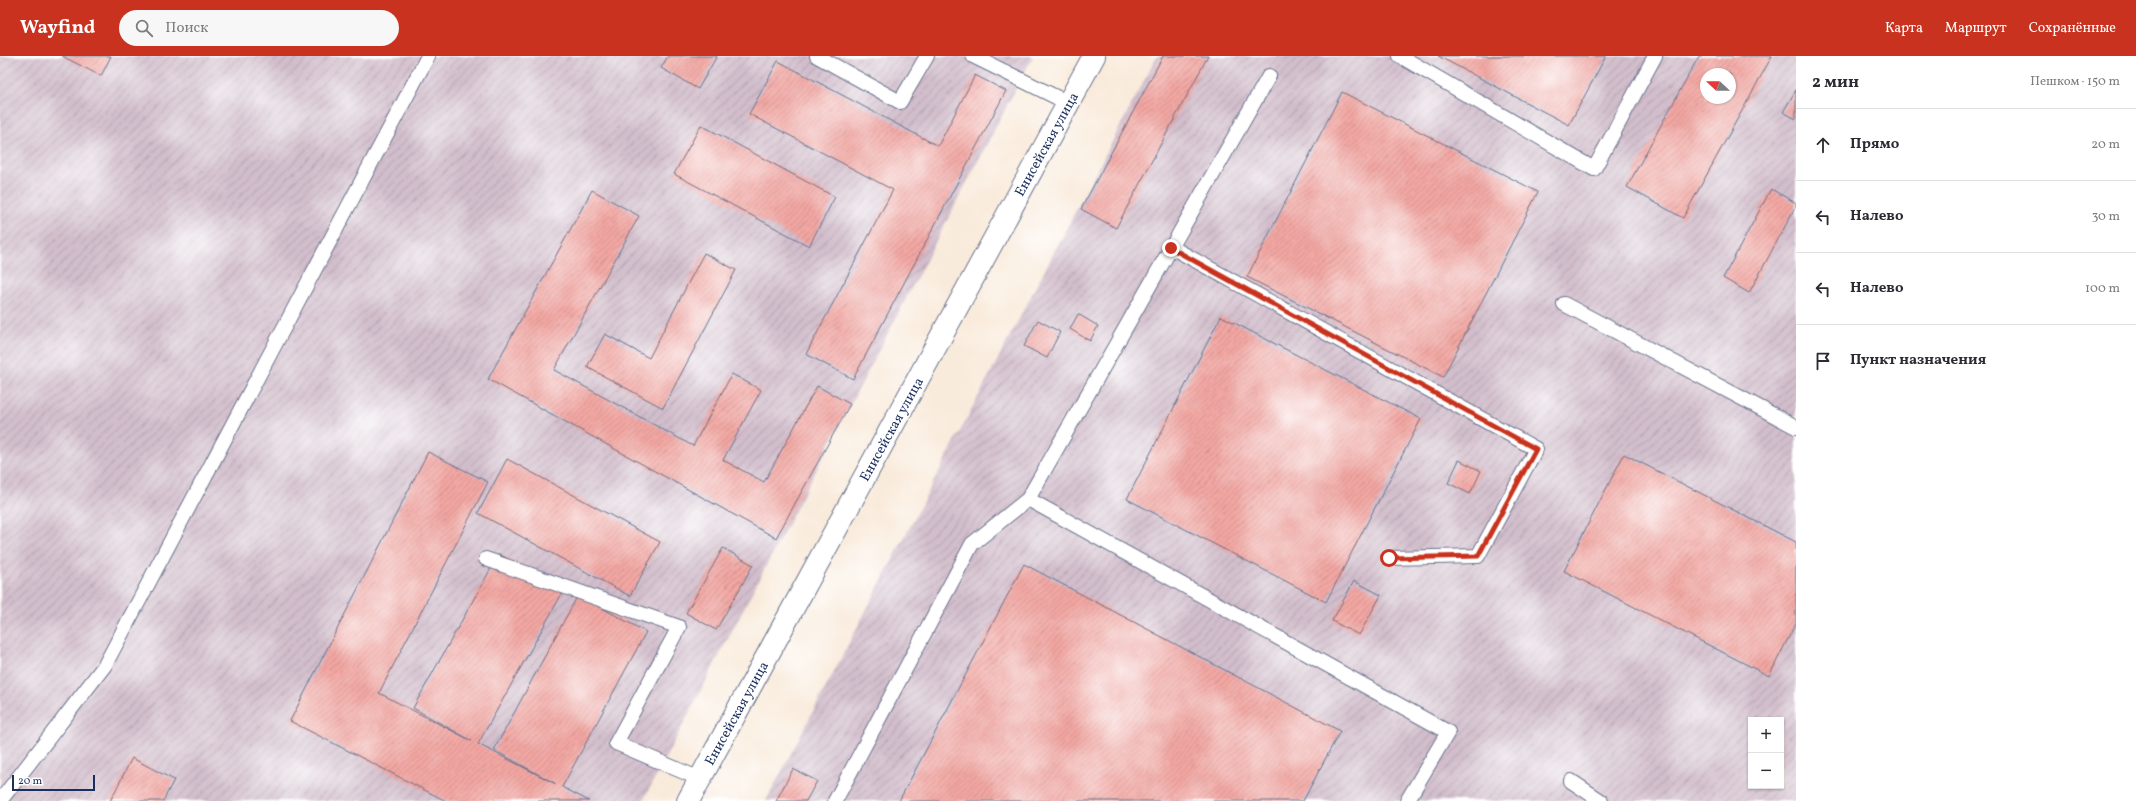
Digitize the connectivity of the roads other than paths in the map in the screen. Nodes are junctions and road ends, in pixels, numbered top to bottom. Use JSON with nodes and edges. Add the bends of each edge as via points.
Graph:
{"nodes":[{"id":1,"x":428,"y":56,"type":"edge"},
{"id":2,"x":817,"y":56,"type":"edge"},
{"id":3,"x":927,"y":56,"type":"edge"},
{"id":4,"x":973,"y":56,"type":"edge"},
{"id":5,"x":1094,"y":56,"type":"edge"},
{"id":6,"x":1400,"y":56,"type":"edge"},
{"id":7,"x":1655,"y":56,"type":"edge"},
{"id":8,"x":1269,"y":76,"type":"dead end"},
{"id":9,"x":1068,"y":103,"type":"junction"},
{"id":10,"x":1171,"y":248,"type":"junction"},
{"id":11,"x":1564,"y":304,"type":"dead end"},
{"id":12,"x":1796,"y":428,"type":"edge"},
{"id":13,"x":1028,"y":499,"type":"junction"},
{"id":14,"x":1389,"y":558,"type":"dead end"},
{"id":15,"x":486,"y":559,"type":"dead end"},
{"id":16,"x":700,"y":779,"type":"junction"},
{"id":17,"x":1571,"y":781,"type":"dead end"},
{"id":18,"x":0,"y":801,"type":"edge"},
{"id":19,"x":688,"y":801,"type":"edge"},
{"id":20,"x":835,"y":801,"type":"edge"},
{"id":21,"x":1407,"y":801,"type":"edge"},
{"id":22,"x":1601,"y":801,"type":"edge"}],
"edges":[{"from":1,"to":18,"type":"lane","via":[[105,665]]},
{"from":2,"to":3,"type":"lane","via":[[900,102]]},
{"from":4,"to":9,"type":"lane"},
{"from":5,"to":9,"type":"street","name":"Енисейская улица"},
{"from":6,"to":7,"type":"lane","via":[[1594,169]]},
{"from":8,"to":10,"type":"lane"},
{"from":9,"to":16,"type":"street","name":"Енисейская улица"},
{"from":10,"to":13,"type":"lane"},
{"from":10,"to":14,"type":"lane","via":[[1536,449],[1478,556]]},
{"from":11,"to":12,"type":"lane"},
{"from":13,"to":20,"type":"lane","via":[[972,544]]},
{"from":13,"to":21,"type":"lane","via":[[1448,732]]},
{"from":15,"to":16,"type":"lane","via":[[679,627],[616,743]]},
{"from":16,"to":19,"type":"street","name":"Енисейская улица"},
{"from":17,"to":22,"type":"lane"}]}
